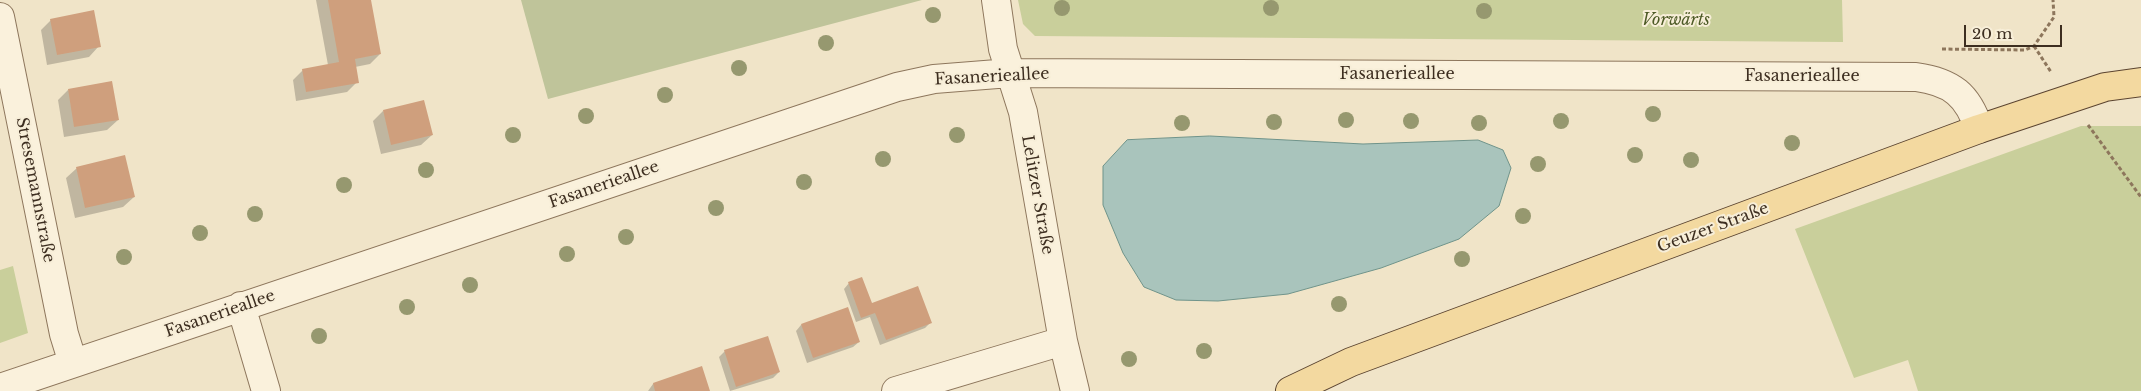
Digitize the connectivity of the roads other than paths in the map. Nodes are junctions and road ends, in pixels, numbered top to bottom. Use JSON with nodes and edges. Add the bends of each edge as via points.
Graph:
{"nodes":[{"id":1,"x":996,"y":0,"type":"edge"},
{"id":2,"x":0,"y":17,"type":"edge"},
{"id":3,"x":1010,"y":73,"type":"junction"},
{"id":4,"x":2141,"y":82,"type":"edge"},
{"id":5,"x":1980,"y":129,"type":"junction"},
{"id":6,"x":242,"y":306,"type":"junction"},
{"id":7,"x":1063,"y":341,"type":"junction"},
{"id":8,"x":73,"y":363,"type":"junction"},
{"id":9,"x":37,"y":384,"type":"edge"},
{"id":10,"x":0,"y":388,"type":"edge"},
{"id":11,"x":266,"y":391,"type":"edge"},
{"id":12,"x":896,"y":391,"type":"edge"},
{"id":13,"x":1075,"y":391,"type":"edge"},
{"id":14,"x":1290,"y":391,"type":"edge"}],
"edges":[{"from":1,"to":3,"type":"street","name":"Lelitzer Straße"},
{"from":2,"to":8,"type":"street","name":"Stresemannstraße","via":[[64,334]]},
{"from":3,"to":5,"type":"street","name":"Fasanerieallee","via":[[1916,76],[1955,90],[1967,100]]},
{"from":3,"to":6,"type":"street","name":"Fasanerieallee","via":[[934,79],[897,87]]},
{"from":3,"to":7,"type":"street","name":"Lelitzer Straße","via":[[1023,112]]},
{"from":4,"to":5,"type":"main road","name":"Geuzer Straße","via":[[2069,98]]},
{"from":5,"to":14,"type":"main road","name":"Geuzer Straße","via":[[1351,362]]},
{"from":6,"to":8,"type":"street","name":"Fasanerieallee"},
{"from":6,"to":11,"type":"street"},
{"from":7,"to":12,"type":"street"},
{"from":7,"to":13,"type":"street","name":"Lelitzer Straße"},
{"from":8,"to":9,"type":"street","name":"Fasanerieallee"},
{"from":9,"to":10,"type":"street","name":"Fasanerieallee"}]}
